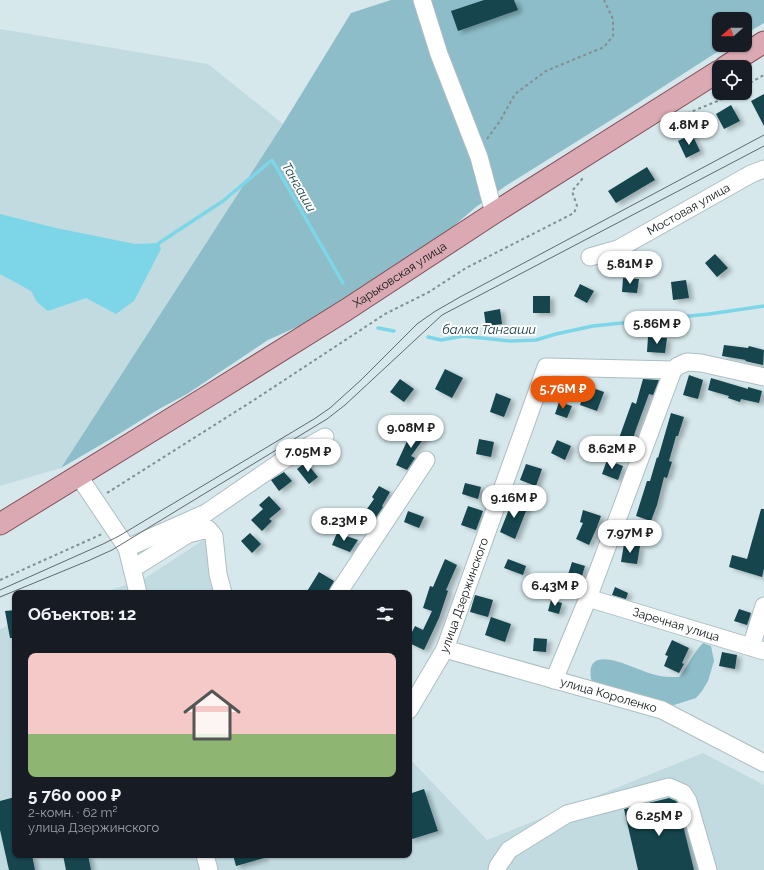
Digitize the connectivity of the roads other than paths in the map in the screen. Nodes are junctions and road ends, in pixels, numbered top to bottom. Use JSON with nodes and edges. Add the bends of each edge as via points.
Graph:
{"nodes":[{"id":1,"x":422,"y":0,"type":"edge"},
{"id":2,"x":764,"y":42,"type":"edge"},
{"id":3,"x":736,"y":60,"type":"edge"},
{"id":4,"x":712,"y":75,"type":"edge"},
{"id":5,"x":764,"y":169,"type":"edge"},
{"id":6,"x":494,"y":213,"type":"junction"},
{"id":7,"x":590,"y":257,"type":"dead end"},
{"id":8,"x":672,"y":370,"type":"junction"},
{"id":9,"x":764,"y":377,"type":"edge"},
{"id":10,"x":325,"y":437,"type":"dead end"},
{"id":11,"x":426,"y":460,"type":"dead end"},
{"id":12,"x":78,"y":475,"type":"junction"},
{"id":13,"x":0,"y":524,"type":"edge"},
{"id":14,"x":127,"y":548,"type":"junction"},
{"id":15,"x":132,"y":569,"type":"junction"},
{"id":16,"x":137,"y":590,"type":"edge"},
{"id":17,"x":222,"y":590,"type":"edge"},
{"id":18,"x":340,"y":590,"type":"edge"},
{"id":19,"x":588,"y":598,"type":"junction"},
{"id":20,"x":764,"y":606,"type":"edge"},
{"id":21,"x":445,"y":649,"type":"junction"},
{"id":22,"x":757,"y":649,"type":"edge"},
{"id":23,"x":554,"y":680,"type":"junction"},
{"id":24,"x":412,"y":705,"type":"edge"},
{"id":25,"x":764,"y":763,"type":"edge"},
{"id":26,"x":206,"y":858,"type":"edge"},
{"id":27,"x":209,"y":870,"type":"edge"},
{"id":28,"x":497,"y":870,"type":"edge"},
{"id":29,"x":708,"y":870,"type":"edge"}],
"edges":[{"from":1,"to":6,"type":"street","via":[[439,54],[477,152]]},
{"from":2,"to":3,"type":"main road"},
{"from":4,"to":6,"type":"main road","name":"Харьковская улица"},
{"from":5,"to":7,"type":"street","name":"Мостовая улица","via":[[618,249]]},
{"from":6,"to":12,"type":"main road","name":"Харьковская улица","via":[[370,295]]},
{"from":8,"to":9,"type":"street","name":"улица Дзержинского","via":[[687,362]]},
{"from":8,"to":19,"type":"street"},
{"from":8,"to":21,"type":"street","name":"улица Дзержинского","via":[[546,367]]},
{"from":10,"to":14,"type":"street","via":[[282,462],[206,513]]},
{"from":11,"to":18,"type":"street"},
{"from":12,"to":13,"type":"main road","name":"Харьковская улица"},
{"from":12,"to":14,"type":"street"},
{"from":14,"to":15,"type":"street"},
{"from":15,"to":16,"type":"street"},
{"from":15,"to":17,"type":"street","via":[[188,534],[208,529],[214,536]]},
{"from":19,"to":22,"type":"street","name":"Заречная улица"},
{"from":19,"to":23,"type":"street"},
{"from":20,"to":22,"type":"street"},
{"from":21,"to":23,"type":"street","name":"улица Короленко"},
{"from":21,"to":24,"type":"street","name":"улица Дзержинского"},
{"from":23,"to":25,"type":"street","name":"улица Короленко","via":[[662,710]]},
{"from":26,"to":27,"type":"street"},
{"from":28,"to":29,"type":"street","via":[[509,850],[567,814],[669,787],[683,793],[688,801]]}]}
